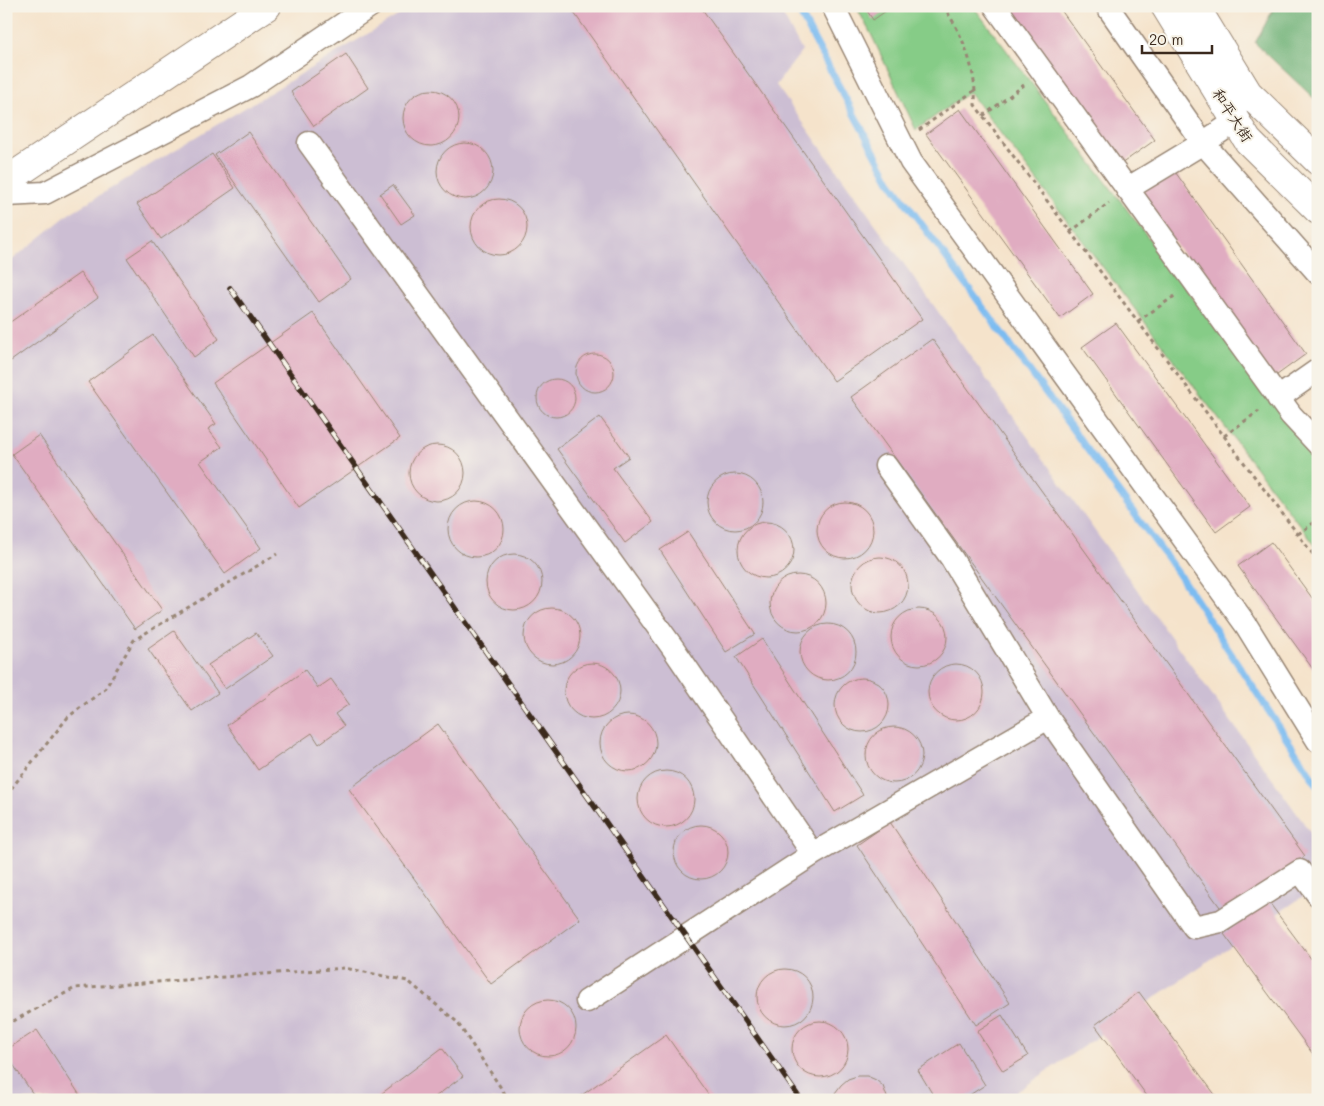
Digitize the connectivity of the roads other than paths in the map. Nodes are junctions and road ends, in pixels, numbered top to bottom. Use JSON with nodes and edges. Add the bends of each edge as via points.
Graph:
{"nodes":[{"id":1,"x":267,"y":6,"type":"edge"},
{"id":2,"x":370,"y":6,"type":"edge"},
{"id":3,"x":832,"y":6,"type":"edge"},
{"id":4,"x":995,"y":6,"type":"edge"},
{"id":5,"x":1107,"y":6,"type":"edge"},
{"id":6,"x":1165,"y":6,"type":"edge"},
{"id":7,"x":1195,"y":6,"type":"edge"},
{"id":8,"x":1236,"y":121,"type":"junction"},
{"id":9,"x":310,"y":143,"type":"dead end"},
{"id":10,"x":1203,"y":143,"type":"junction"},
{"id":11,"x":1318,"y":161,"type":"edge"},
{"id":12,"x":6,"y":182,"type":"edge"},
{"id":13,"x":1127,"y":189,"type":"junction"},
{"id":14,"x":6,"y":195,"type":"edge"},
{"id":15,"x":1318,"y":210,"type":"edge"},
{"id":16,"x":1318,"y":273,"type":"edge"},
{"id":17,"x":1318,"y":370,"type":"edge"},
{"id":18,"x":1278,"y":398,"type":"junction"},
{"id":19,"x":1318,"y":444,"type":"edge"},
{"id":20,"x":886,"y":466,"type":"dead end"},
{"id":21,"x":1048,"y":718,"type":"junction"},
{"id":22,"x":1318,"y":740,"type":"edge"},
{"id":23,"x":813,"y":854,"type":"junction"},
{"id":24,"x":1318,"y":895,"type":"edge"},
{"id":25,"x":587,"y":1001,"type":"dead end"}],
"edges":[{"from":1,"to":12,"type":"main road"},
{"from":2,"to":14,"type":"street","via":[[243,91],[45,193]]},
{"from":3,"to":22,"type":"street","via":[[911,162],[1246,625]]},
{"from":4,"to":13,"type":"street"},
{"from":5,"to":10,"type":"street"},
{"from":6,"to":8,"type":"main road","name":"和平大街"},
{"from":7,"to":11,"type":"main road","name":"和平大街","via":[[1248,93]]},
{"from":8,"to":10,"type":"street"},
{"from":8,"to":15,"type":"main road","name":"和平大街","via":[[1248,141]]},
{"from":9,"to":23,"type":"street","via":[[673,648]]},
{"from":10,"to":13,"type":"street"},
{"from":10,"to":16,"type":"street"},
{"from":13,"to":18,"type":"street"},
{"from":17,"to":18,"type":"street"},
{"from":18,"to":19,"type":"street"},
{"from":20,"to":21,"type":"street","via":[[952,559]]},
{"from":21,"to":23,"type":"street"},
{"from":21,"to":24,"type":"street","via":[[1194,927],[1221,921],[1300,871]]},
{"from":23,"to":25,"type":"street"}]}
